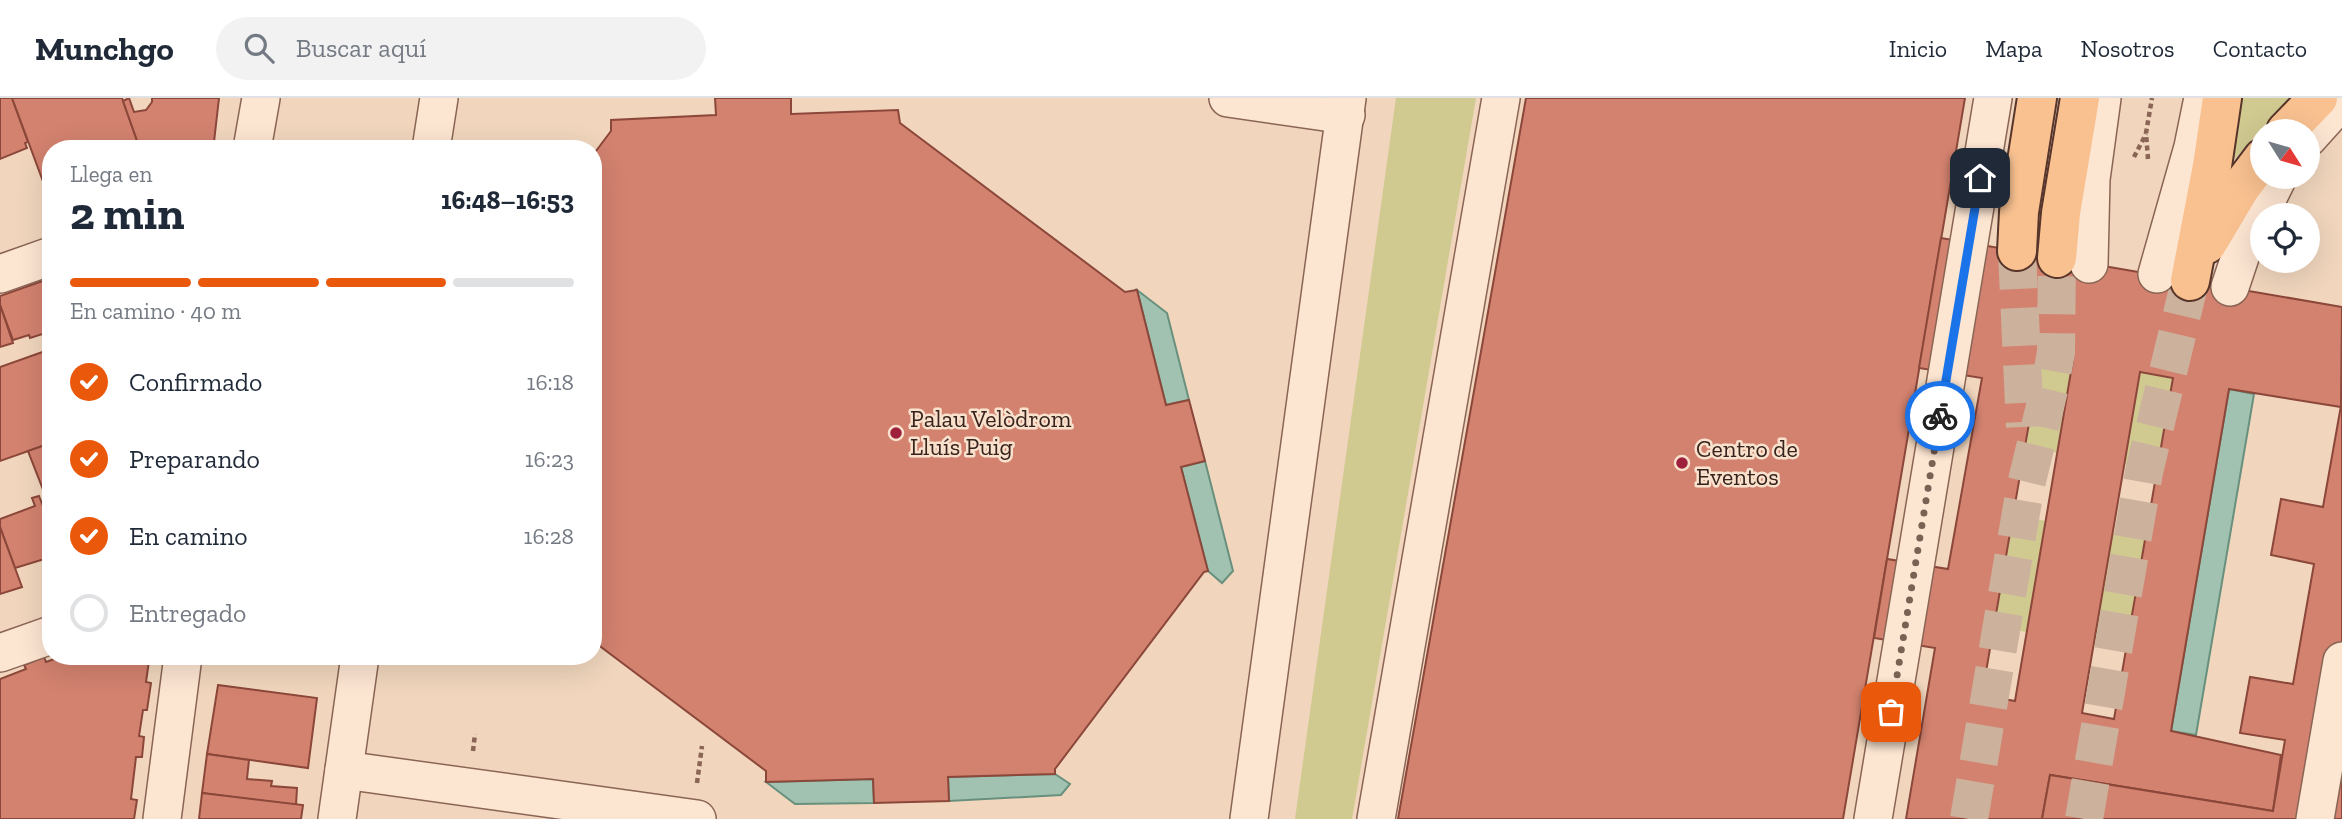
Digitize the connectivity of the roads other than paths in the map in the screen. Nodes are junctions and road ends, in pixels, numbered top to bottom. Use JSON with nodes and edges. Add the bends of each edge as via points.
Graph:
{"nodes":[{"id":1,"x":261,"y":98,"type":"edge"},
{"id":2,"x":439,"y":98,"type":"edge"},
{"id":3,"x":1228,"y":98,"type":"edge"},
{"id":4,"x":1501,"y":98,"type":"edge"},
{"id":5,"x":1993,"y":98,"type":"edge"},
{"id":6,"x":2037,"y":98,"type":"edge"},
{"id":7,"x":2080,"y":98,"type":"edge"},
{"id":8,"x":2102,"y":98,"type":"edge"},
{"id":9,"x":2203,"y":98,"type":"edge"},
{"id":10,"x":2222,"y":98,"type":"edge"},
{"id":11,"x":2318,"y":98,"type":"edge"},
{"id":12,"x":2342,"y":100,"type":"edge"},
{"id":13,"x":1346,"y":106,"type":"edge"},
{"id":14,"x":2298,"y":119,"type":"edge"},
{"id":15,"x":2320,"y":125,"type":"edge"},
{"id":16,"x":254,"y":140,"type":"edge"},
{"id":17,"x":433,"y":140,"type":"edge"},
{"id":18,"x":2250,"y":175,"type":"edge"},
{"id":19,"x":2272,"y":189,"type":"edge"},
{"id":20,"x":2017,"y":251,"type":"tunnel mouth"},
{"id":21,"x":42,"y":259,"type":"edge"},
{"id":22,"x":2073,"y":261,"type":"joint"},
{"id":23,"x":0,"y":274,"type":"edge"},
{"id":24,"x":2173,"y":277,"type":"junction"},
{"id":25,"x":2230,"y":286,"type":"tunnel mouth"},
{"id":26,"x":42,"y":638,"type":"edge"},
{"id":27,"x":0,"y":653,"type":"edge"},
{"id":28,"x":2342,"y":661,"type":"edge"},
{"id":29,"x":182,"y":665,"type":"edge"},
{"id":30,"x":359,"y":665,"type":"edge"},
{"id":31,"x":344,"y":770,"type":"junction"},
{"id":32,"x":162,"y":819,"type":"edge"},
{"id":33,"x":337,"y":819,"type":"edge"},
{"id":34,"x":698,"y":819,"type":"edge"},
{"id":35,"x":1249,"y":819,"type":"edge"},
{"id":36,"x":1376,"y":819,"type":"edge"},
{"id":37,"x":1873,"y":819,"type":"edge"},
{"id":38,"x":2315,"y":819,"type":"edge"}],
"edges":[{"from":1,"to":16,"type":"street"},
{"from":2,"to":17,"type":"street"},
{"from":3,"to":13,"type":"street"},
{"from":4,"to":36,"type":"street"},
{"from":5,"to":37,"type":"street"},
{"from":6,"to":20,"type":"main road"},
{"from":7,"to":22,"type":"main road","via":[[2061,213]]},
{"from":8,"to":22,"type":"street"},
{"from":9,"to":24,"type":"street"},
{"from":10,"to":24,"type":"main road","via":[[2212,166]]},
{"from":11,"to":14,"type":"main road"},
{"from":12,"to":15,"type":"street"},
{"from":13,"to":35,"type":"street"},
{"from":18,"to":24,"type":"main road","via":[[2215,230]]},
{"from":19,"to":25,"type":"street"},
{"from":21,"to":23,"type":"street"},
{"from":26,"to":27,"type":"street"},
{"from":28,"to":38,"type":"street"},
{"from":29,"to":32,"type":"street"},
{"from":30,"to":31,"type":"street"},
{"from":31,"to":33,"type":"street"},
{"from":31,"to":34,"type":"street"}]}
